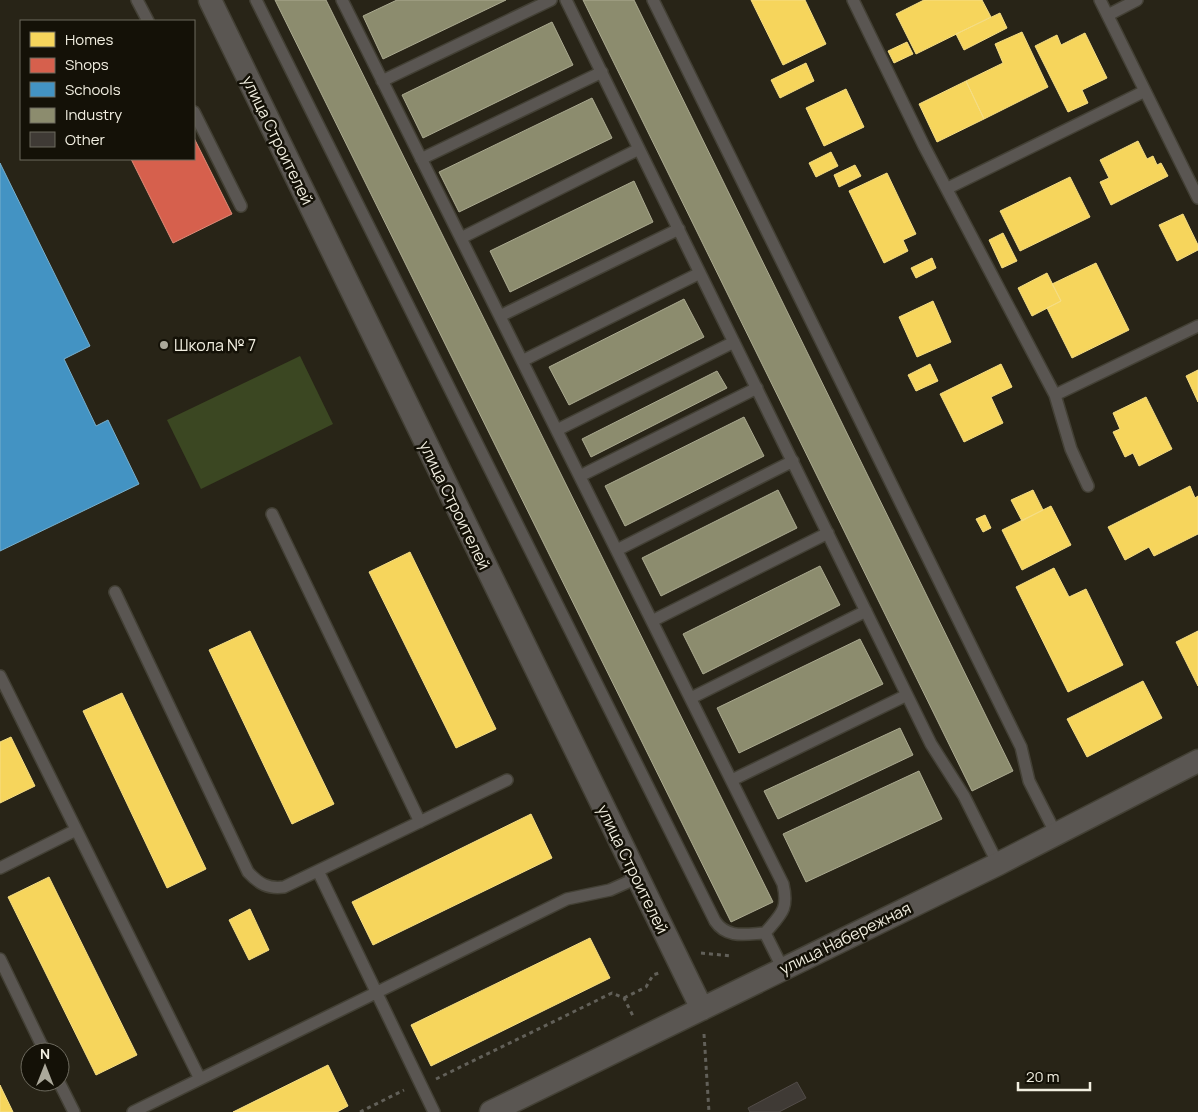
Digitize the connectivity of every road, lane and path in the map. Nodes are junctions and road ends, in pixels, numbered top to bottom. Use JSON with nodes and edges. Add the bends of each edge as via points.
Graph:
{"nodes":[{"id":1,"x":137,"y":0,"type":"edge"},
{"id":2,"x":210,"y":0,"type":"edge"},
{"id":3,"x":256,"y":0,"type":"edge"},
{"id":4,"x":551,"y":0,"type":"edge"},
{"id":5,"x":566,"y":0,"type":"edge"},
{"id":6,"x":653,"y":0,"type":"edge"},
{"id":7,"x":853,"y":0,"type":"edge"},
{"id":8,"x":1100,"y":0,"type":"edge"},
{"id":9,"x":1138,"y":0,"type":"edge"},
{"id":10,"x":346,"y":1,"type":"edge"},
{"id":11,"x":1108,"y":15,"type":"junction"},
{"id":12,"x":147,"y":20,"type":"edge"},
{"id":13,"x":602,"y":72,"type":"junction"},
{"id":14,"x":382,"y":80,"type":"junction"},
{"id":15,"x":1145,"y":91,"type":"junction"},
{"id":16,"x":195,"y":114,"type":"edge"},
{"id":17,"x":639,"y":149,"type":"junction"},
{"id":18,"x":421,"y":159,"type":"junction"},
{"id":19,"x":948,"y":188,"type":"junction"},
{"id":20,"x":1198,"y":198,"type":"edge"},
{"id":21,"x":242,"y":206,"type":"dead end"},
{"id":22,"x":679,"y":229,"type":"junction"},
{"id":23,"x":461,"y":238,"type":"junction"},
{"id":24,"x":700,"y":272,"type":"junction"},
{"id":25,"x":500,"y":316,"type":"junction"},
{"id":26,"x":1198,"y":326,"type":"edge"},
{"id":27,"x":734,"y":342,"type":"junction"},
{"id":28,"x":522,"y":361,"type":"junction"},
{"id":29,"x":757,"y":388,"type":"junction"},
{"id":30,"x":1055,"y":395,"type":"junction"},
{"id":31,"x":557,"y":430,"type":"junction"},
{"id":32,"x":792,"y":461,"type":"junction"},
{"id":33,"x":580,"y":476,"type":"junction"},
{"id":34,"x":1088,"y":486,"type":"dead end"},
{"id":35,"x":272,"y":514,"type":"dead end"},
{"id":36,"x":828,"y":533,"type":"junction"},
{"id":37,"x":617,"y":550,"type":"junction"},
{"id":38,"x":115,"y":592,"type":"dead end"},
{"id":39,"x":866,"y":611,"type":"junction"},
{"id":40,"x":652,"y":621,"type":"junction"},
{"id":41,"x":0,"y":676,"type":"edge"},
{"id":42,"x":907,"y":695,"type":"junction"},
{"id":43,"x":691,"y":698,"type":"junction"},
{"id":44,"x":1198,"y":761,"type":"edge"},
{"id":45,"x":507,"y":780,"type":"dead end"},
{"id":46,"x":732,"y":780,"type":"junction"},
{"id":47,"x":420,"y":822,"type":"junction"},
{"id":48,"x":76,"y":830,"type":"junction"},
{"id":49,"x":1056,"y":834,"type":"junction"},
{"id":50,"x":998,"y":864,"type":"junction"},
{"id":51,"x":0,"y":868,"type":"edge"},
{"id":52,"x":318,"y":871,"type":"junction"},
{"id":53,"x":637,"y":878,"type":"junction"},
{"id":54,"x":765,"y":933,"type":"junction"},
{"id":55,"x":0,"y":959,"type":"edge"},
{"id":56,"x":783,"y":969,"type":"junction"},
{"id":57,"x":376,"y":992,"type":"junction"},
{"id":58,"x":624,"y":998,"type":"dead end"},
{"id":59,"x":702,"y":1008,"type":"junction"},
{"id":60,"x":40,"y":1042,"type":"edge"},
{"id":61,"x":200,"y":1079,"type":"junction"},
{"id":62,"x":421,"y":1084,"type":"junction"},
{"id":63,"x":65,"y":1092,"type":"edge"},
{"id":64,"x":74,"y":1112,"type":"edge"},
{"id":65,"x":133,"y":1112,"type":"edge"},
{"id":66,"x":360,"y":1112,"type":"edge"},
{"id":67,"x":434,"y":1112,"type":"edge"},
{"id":68,"x":491,"y":1112,"type":"edge"},
{"id":69,"x":709,"y":1112,"type":"edge"}],
"edges":[{"from":1,"to":12,"type":"lane"},
{"from":2,"to":53,"type":"street","name":"улица Строителей"},
{"from":3,"to":54,"type":"lane","via":[[715,921],[721,930],[734,935]]},
{"from":4,"to":14,"type":"lane"},
{"from":5,"to":13,"type":"lane"},
{"from":6,"to":49,"type":"lane","via":[[1021,747],[1029,781]]},
{"from":7,"to":19,"type":"lane"},
{"from":8,"to":11,"type":"lane"},
{"from":9,"to":11,"type":"lane"},
{"from":10,"to":14,"type":"lane"},
{"from":11,"to":15,"type":"lane"},
{"from":13,"to":17,"type":"lane"},
{"from":13,"to":18,"type":"lane"},
{"from":14,"to":18,"type":"lane"},
{"from":15,"to":19,"type":"lane"},
{"from":15,"to":20,"type":"lane"},
{"from":16,"to":21,"type":"lane"},
{"from":17,"to":22,"type":"lane"},
{"from":17,"to":23,"type":"lane"},
{"from":18,"to":23,"type":"lane"},
{"from":19,"to":30,"type":"lane"},
{"from":22,"to":24,"type":"lane"},
{"from":22,"to":25,"type":"lane"},
{"from":23,"to":25,"type":"lane"},
{"from":24,"to":27,"type":"lane"},
{"from":24,"to":28,"type":"lane"},
{"from":25,"to":28,"type":"lane"},
{"from":26,"to":30,"type":"lane"},
{"from":27,"to":29,"type":"lane"},
{"from":27,"to":31,"type":"lane"},
{"from":28,"to":31,"type":"lane"},
{"from":29,"to":32,"type":"lane"},
{"from":29,"to":33,"type":"lane"},
{"from":30,"to":34,"type":"lane"},
{"from":31,"to":33,"type":"lane"},
{"from":32,"to":36,"type":"lane"},
{"from":32,"to":37,"type":"lane"},
{"from":33,"to":37,"type":"lane"},
{"from":35,"to":47,"type":"lane"},
{"from":36,"to":39,"type":"lane"},
{"from":36,"to":40,"type":"lane"},
{"from":37,"to":40,"type":"lane"},
{"from":38,"to":52,"type":"lane","via":[[248,872],[258,883],[273,888],[284,887]]},
{"from":39,"to":42,"type":"lane"},
{"from":39,"to":43,"type":"lane"},
{"from":40,"to":43,"type":"lane"},
{"from":41,"to":48,"type":"lane"},
{"from":42,"to":46,"type":"lane"},
{"from":42,"to":50,"type":"lane"},
{"from":43,"to":46,"type":"lane"},
{"from":44,"to":49,"type":"street","name":"улица Набережная"},
{"from":45,"to":47,"type":"lane"},
{"from":46,"to":54,"type":"lane","via":[[785,893],[784,912]]},
{"from":47,"to":52,"type":"lane"},
{"from":48,"to":51,"type":"lane"},
{"from":48,"to":61,"type":"lane"},
{"from":49,"to":50,"type":"street","name":"улица Набережная"},
{"from":50,"to":56,"type":"street","name":"улица Набережная"},
{"from":52,"to":57,"type":"lane"},
{"from":53,"to":57,"type":"lane","via":[[610,890],[568,898]]},
{"from":53,"to":59,"type":"street","name":"улица Строителей"},
{"from":54,"to":56,"type":"lane"},
{"from":55,"to":60,"type":"lane"},
{"from":56,"to":59,"type":"street","name":"улица Набережная"},
{"from":57,"to":61,"type":"lane"},
{"from":57,"to":62,"type":"lane"},
{"from":58,"to":62,"type":"path","via":[[612,993]]},
{"from":59,"to":68,"type":"street","name":"улица Набережная"},
{"from":59,"to":69,"type":"path"},
{"from":61,"to":65,"type":"lane"},
{"from":62,"to":66,"type":"path"},
{"from":62,"to":67,"type":"lane"},
{"from":63,"to":64,"type":"lane"}]}
